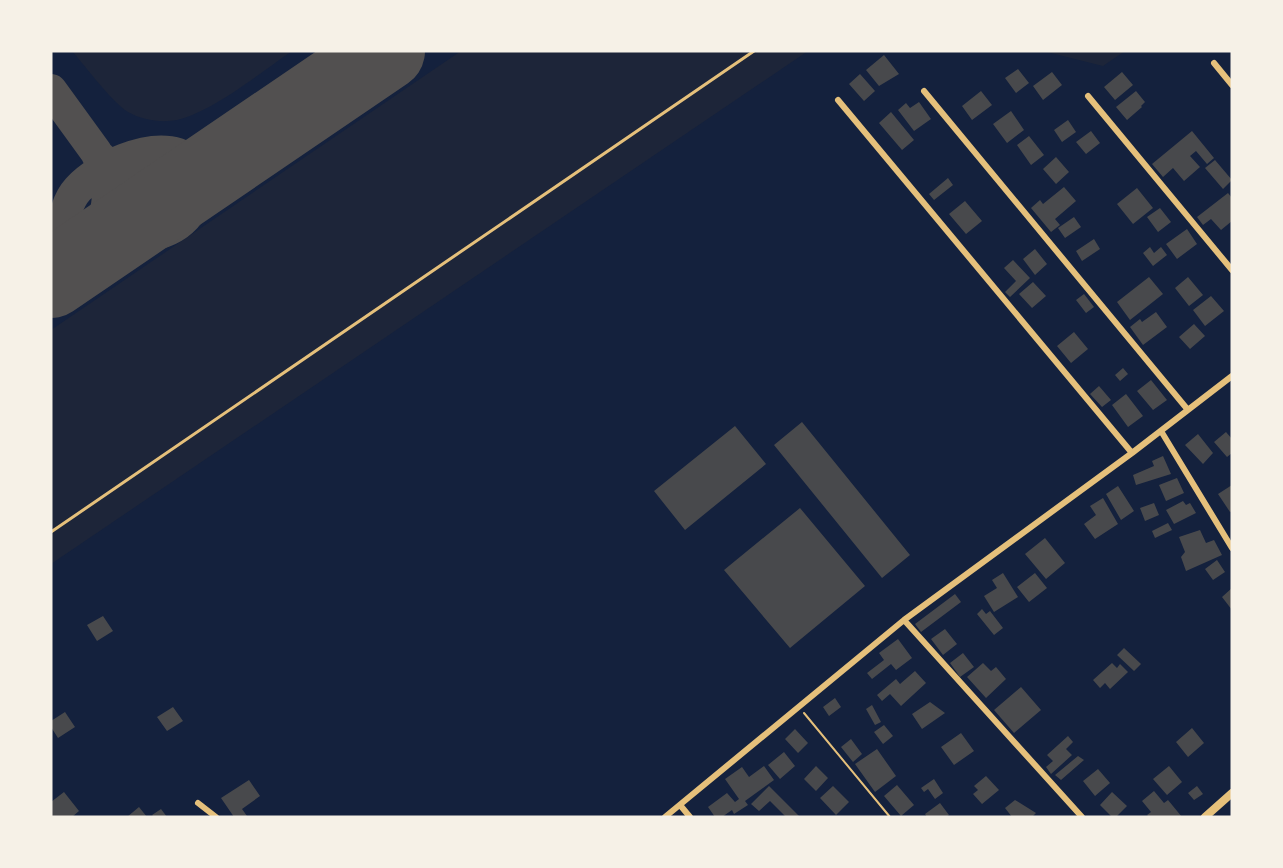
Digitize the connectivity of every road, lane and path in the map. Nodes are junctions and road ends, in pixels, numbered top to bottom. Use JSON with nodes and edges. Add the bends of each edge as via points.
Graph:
{"nodes":[{"id":1,"x":754,"y":51,"type":"edge"},
{"id":2,"x":1214,"y":63,"type":"dead end"},
{"id":3,"x":1232,"y":85,"type":"edge"},
{"id":4,"x":924,"y":91,"type":"dead end"},
{"id":5,"x":1088,"y":96,"type":"dead end"},
{"id":6,"x":838,"y":100,"type":"dead end"},
{"id":7,"x":1232,"y":270,"type":"edge"},
{"id":8,"x":1232,"y":376,"type":"edge"},
{"id":9,"x":1188,"y":410,"type":"junction"},
{"id":10,"x":1161,"y":431,"type":"junction"},
{"id":11,"x":1132,"y":453,"type":"junction"},
{"id":12,"x":51,"y":532,"type":"edge"},
{"id":13,"x":1232,"y":548,"type":"edge"},
{"id":14,"x":904,"y":620,"type":"junction"},
{"id":15,"x":799,"y":707,"type":"junction"},
{"id":16,"x":1232,"y":793,"type":"edge"},
{"id":17,"x":198,"y":803,"type":"dead end"},
{"id":18,"x":680,"y":805,"type":"junction"},
{"id":19,"x":216,"y":817,"type":"edge"},
{"id":20,"x":665,"y":817,"type":"edge"},
{"id":21,"x":690,"y":817,"type":"edge"},
{"id":22,"x":890,"y":817,"type":"edge"},
{"id":23,"x":1082,"y":817,"type":"edge"},
{"id":24,"x":1205,"y":817,"type":"edge"}],
"edges":[{"from":1,"to":12,"type":"lane"},
{"from":2,"to":3,"type":"street"},
{"from":4,"to":9,"type":"street"},
{"from":5,"to":7,"type":"street"},
{"from":6,"to":11,"type":"street"},
{"from":8,"to":9,"type":"street"},
{"from":9,"to":10,"type":"street"},
{"from":10,"to":11,"type":"street"},
{"from":10,"to":13,"type":"street"},
{"from":11,"to":14,"type":"street"},
{"from":14,"to":15,"type":"street"},
{"from":14,"to":23,"type":"street"},
{"from":15,"to":18,"type":"street"},
{"from":15,"to":22,"type":"path"},
{"from":16,"to":24,"type":"street"},
{"from":17,"to":19,"type":"street"},
{"from":18,"to":20,"type":"street"},
{"from":18,"to":21,"type":"street"}]}
